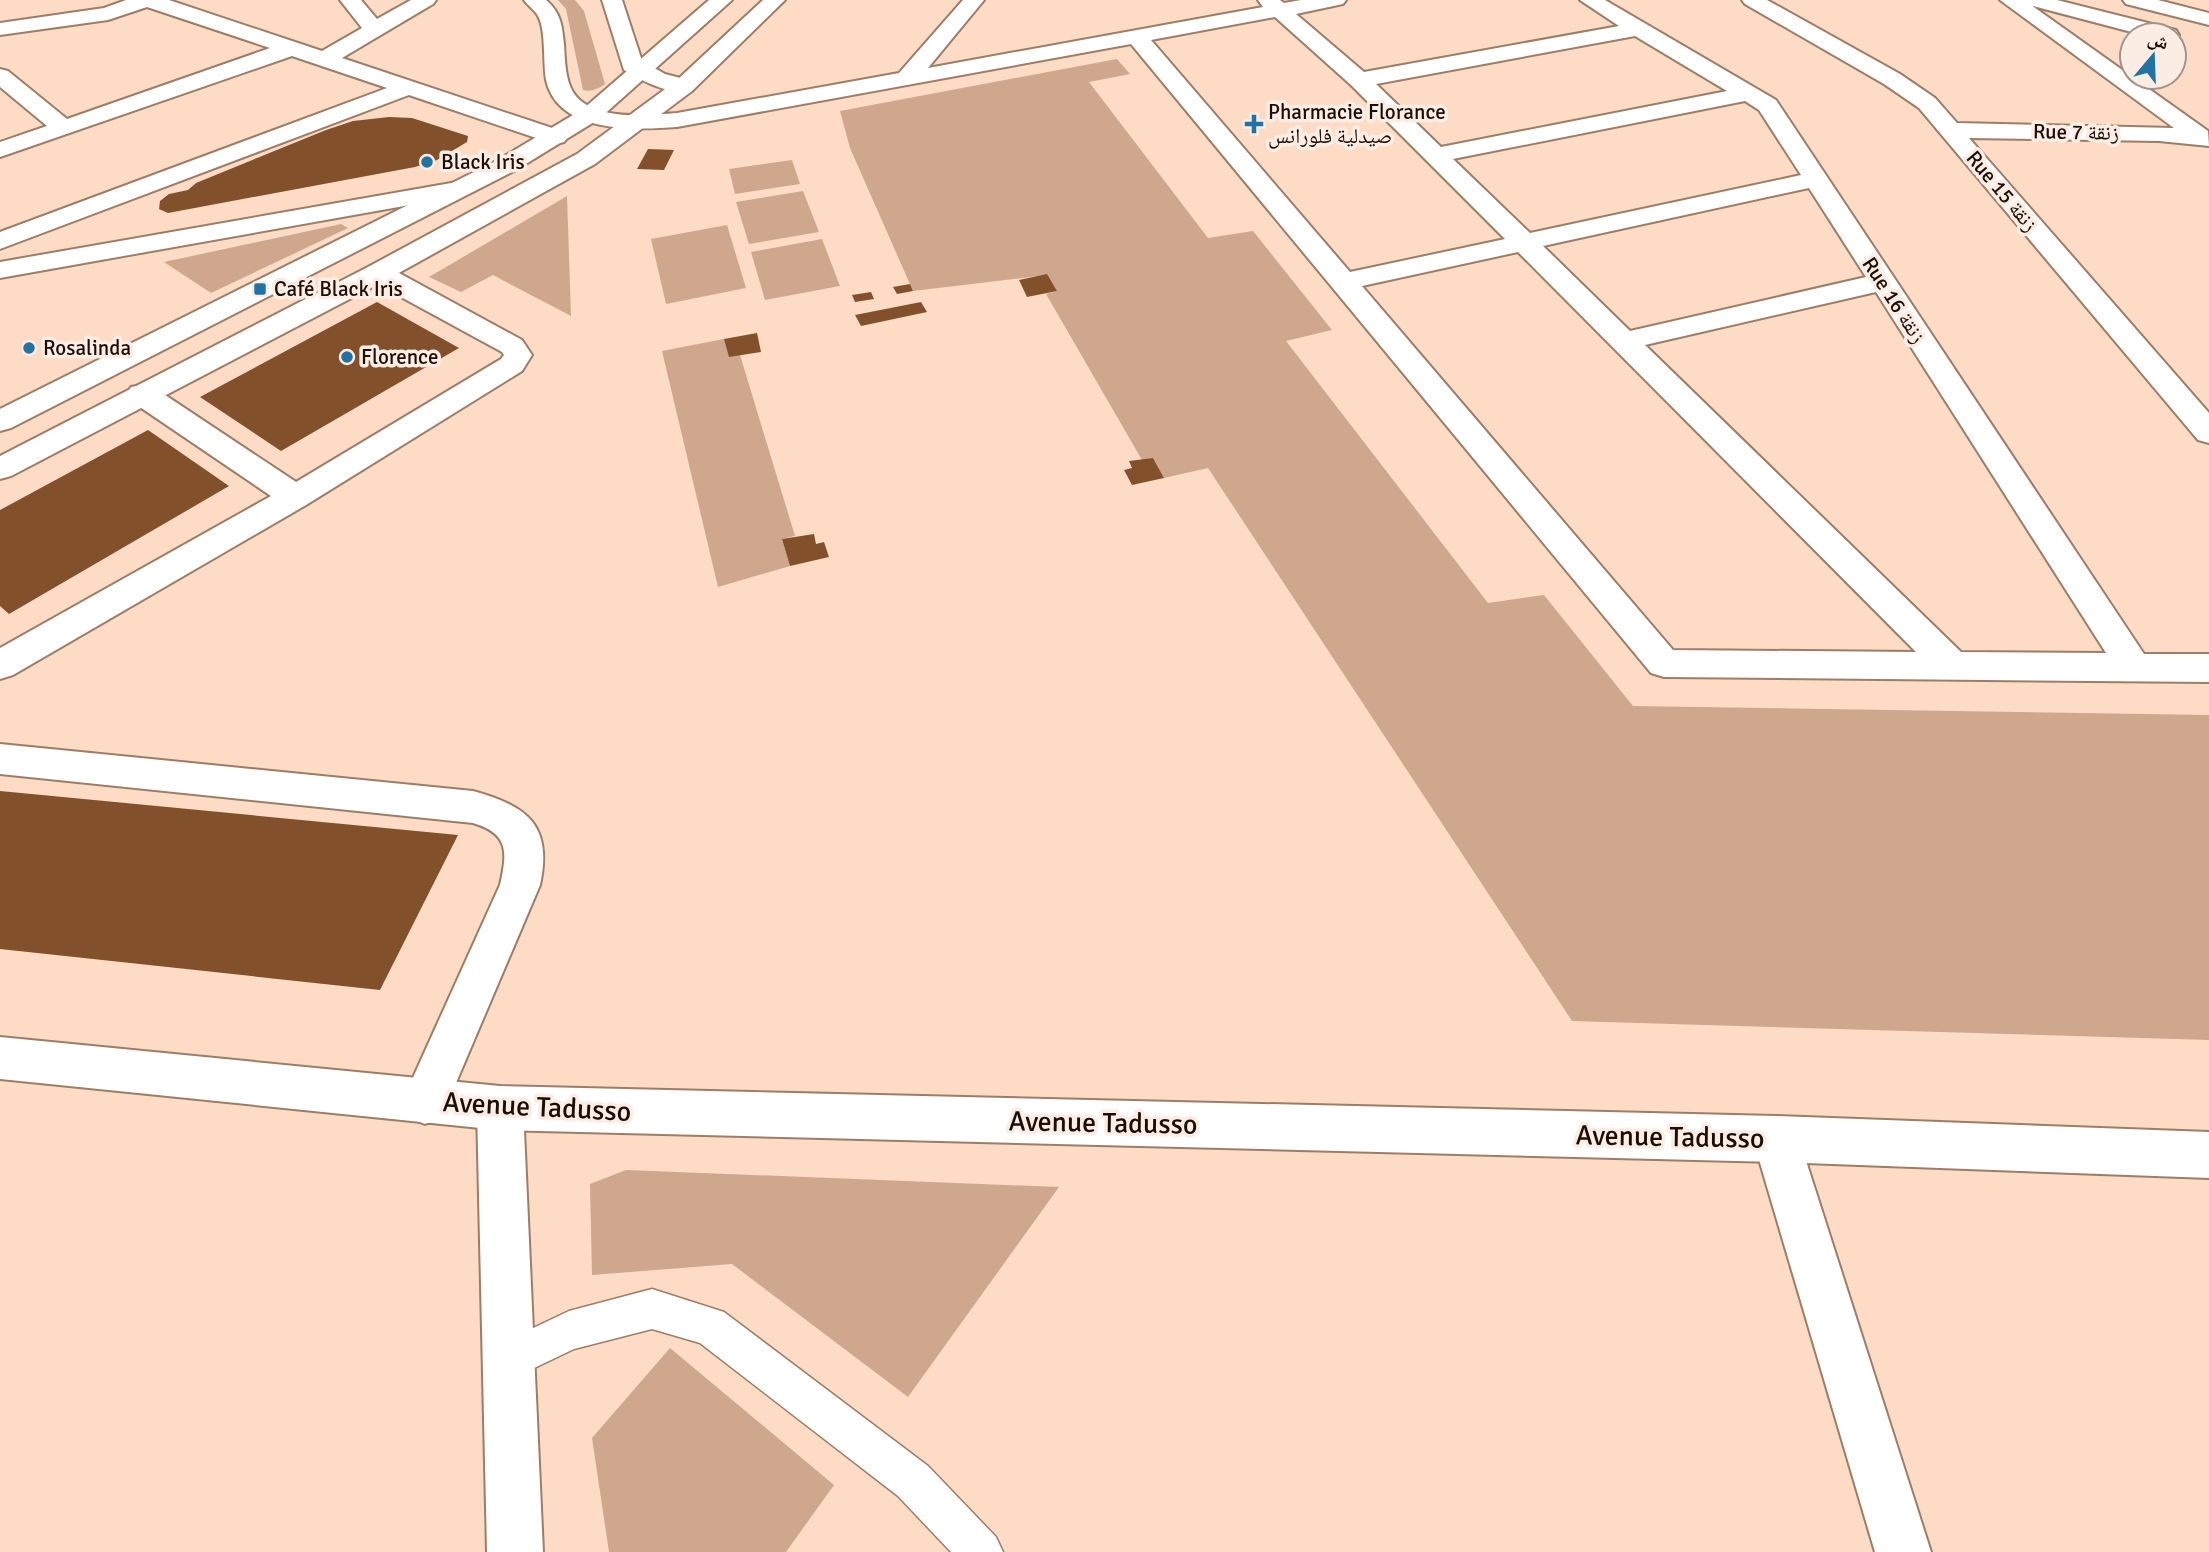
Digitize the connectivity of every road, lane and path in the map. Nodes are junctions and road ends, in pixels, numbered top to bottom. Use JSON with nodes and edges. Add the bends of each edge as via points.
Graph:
{"nodes":[{"id":1,"x":147,"y":0,"type":"edge"},
{"id":2,"x":350,"y":0,"type":"edge"},
{"id":3,"x":426,"y":0,"type":"edge"},
{"id":4,"x":534,"y":0,"type":"edge"},
{"id":5,"x":612,"y":0,"type":"edge"},
{"id":6,"x":722,"y":0,"type":"edge"},
{"id":7,"x":775,"y":0,"type":"edge"},
{"id":8,"x":974,"y":0,"type":"edge"},
{"id":9,"x":1336,"y":0,"type":"edge"},
{"id":10,"x":1590,"y":0,"type":"edge"},
{"id":11,"x":1752,"y":0,"type":"edge"},
{"id":12,"x":2010,"y":0,"type":"edge"},
{"id":13,"x":2032,"y":0,"type":"edge"},
{"id":14,"x":2142,"y":1,"type":"edge"},
{"id":15,"x":1274,"y":5,"type":"edge"},
{"id":16,"x":2209,"y":19,"type":"edge"},
{"id":17,"x":2118,"y":22,"type":"edge"},
{"id":18,"x":0,"y":29,"type":"edge"},
{"id":19,"x":1638,"y":29,"type":"junction"},
{"id":20,"x":375,"y":30,"type":"junction"},
{"id":21,"x":1136,"y":37,"type":"junction"},
{"id":22,"x":292,"y":48,"type":"junction"},
{"id":23,"x":324,"y":60,"type":"junction"},
{"id":24,"x":641,"y":72,"type":"junction"},
{"id":25,"x":0,"y":76,"type":"edge"},
{"id":26,"x":906,"y":79,"type":"junction"},
{"id":27,"x":1359,"y":80,"type":"junction"},
{"id":28,"x":684,"y":86,"type":"junction"},
{"id":29,"x":408,"y":88,"type":"junction"},
{"id":30,"x":1751,"y":93,"type":"junction"},
{"id":31,"x":591,"y":114,"type":"junction"},
{"id":32,"x":637,"y":122,"type":"junction"},
{"id":33,"x":64,"y":128,"type":"junction"},
{"id":34,"x":1951,"y":130,"type":"junction"},
{"id":35,"x":556,"y":138,"type":"junction"},
{"id":36,"x":2206,"y":140,"type":"edge"},
{"id":37,"x":0,"y":150,"type":"edge"},
{"id":38,"x":1436,"y":155,"type":"junction"},
{"id":39,"x":1816,"y":179,"type":"junction"},
{"id":40,"x":457,"y":190,"type":"junction"},
{"id":41,"x":0,"y":241,"type":"edge"},
{"id":42,"x":1522,"y":243,"type":"junction"},
{"id":43,"x":0,"y":270,"type":"edge"},
{"id":44,"x":378,"y":273,"type":"junction"},
{"id":45,"x":1343,"y":282,"type":"junction"},
{"id":46,"x":1882,"y":282,"type":"junction"},
{"id":47,"x":1624,"y":341,"type":"junction"},
{"id":48,"x":142,"y":394,"type":"junction"},
{"id":49,"x":0,"y":421,"type":"edge"},
{"id":50,"x":2209,"y":433,"type":"edge"},
{"id":51,"x":0,"y":470,"type":"edge"},
{"id":52,"x":295,"y":497,"type":"junction"},
{"id":53,"x":0,"y":664,"type":"edge"},
{"id":54,"x":1952,"y":665,"type":"junction"},
{"id":55,"x":2134,"y":667,"type":"junction"},
{"id":56,"x":2209,"y":668,"type":"edge"},
{"id":57,"x":0,"y":759,"type":"edge"},
{"id":58,"x":0,"y":1058,"type":"edge"},
{"id":59,"x":425,"y":1102,"type":"junction"},
{"id":60,"x":500,"y":1108,"type":"junction"},
{"id":61,"x":1776,"y":1139,"type":"junction"},
{"id":62,"x":2209,"y":1155,"type":"edge"},
{"id":63,"x":507,"y":1361,"type":"junction"},
{"id":64,"x":515,"y":1552,"type":"edge"},
{"id":65,"x":981,"y":1552,"type":"edge"},
{"id":66,"x":1903,"y":1552,"type":"edge"}],
"edges":[{"from":1,"to":18,"type":"street","via":[[108,13]]},
{"from":1,"to":22,"type":"street"},
{"from":2,"to":20,"type":"street"},
{"from":3,"to":20,"type":"street"},
{"from":4,"to":31,"type":"street","via":[[548,13],[562,94]]},
{"from":5,"to":24,"type":"street","via":[[627,56]]},
{"from":6,"to":24,"type":"street"},
{"from":7,"to":28,"type":"street"},
{"from":8,"to":26,"type":"street"},
{"from":9,"to":15,"type":"street"},
{"from":10,"to":19,"type":"street","name":"Rue 16 زنقة"},
{"from":11,"to":34,"type":"street","name":"Rue 15 زنقة","via":[[1892,79],[1927,103]]},
{"from":12,"to":36,"type":"street"},
{"from":13,"to":17,"type":"street"},
{"from":14,"to":16,"type":"street"},
{"from":15,"to":21,"type":"street"},
{"from":15,"to":27,"type":"street"},
{"from":19,"to":27,"type":"street"},
{"from":19,"to":30,"type":"street","name":"Rue 16 زنقة"},
{"from":20,"to":23,"type":"street"},
{"from":21,"to":26,"type":"street"},
{"from":21,"to":45,"type":"street"},
{"from":22,"to":23,"type":"street"},
{"from":22,"to":33,"type":"street"},
{"from":23,"to":29,"type":"street"},
{"from":24,"to":28,"type":"street"},
{"from":24,"to":31,"type":"street"},
{"from":25,"to":33,"type":"street"},
{"from":26,"to":32,"type":"street","via":[[677,120]]},
{"from":27,"to":38,"type":"street"},
{"from":28,"to":32,"type":"street"},
{"from":29,"to":35,"type":"street"},
{"from":29,"to":41,"type":"street"},
{"from":30,"to":38,"type":"street"},
{"from":30,"to":39,"type":"street","name":"Rue 16 زنقة","via":[[1768,105]]},
{"from":31,"to":32,"type":"street"},
{"from":31,"to":35,"type":"street"},
{"from":32,"to":44,"type":"street","via":[[586,159]]},
{"from":33,"to":37,"type":"street"},
{"from":34,"to":36,"type":"street","name":"Rue 7 زنقة"},
{"from":34,"to":50,"type":"street","name":"Rue 15 زنقة"},
{"from":35,"to":40,"type":"street"},
{"from":38,"to":42,"type":"street"},
{"from":39,"to":42,"type":"street"},
{"from":39,"to":46,"type":"street","name":"Rue 16 زنقة"},
{"from":40,"to":43,"type":"street"},
{"from":40,"to":49,"type":"street"},
{"from":42,"to":45,"type":"street"},
{"from":42,"to":47,"type":"street"},
{"from":44,"to":48,"type":"street"},
{"from":44,"to":52,"type":"street","via":[[512,346],[518,355],[505,370]]},
{"from":45,"to":54,"type":"street","via":[[1664,663]]},
{"from":46,"to":47,"type":"street"},
{"from":46,"to":55,"type":"street","name":"Rue 16 زنقة"},
{"from":47,"to":54,"type":"street"},
{"from":48,"to":51,"type":"street"},
{"from":48,"to":52,"type":"street"},
{"from":52,"to":53,"type":"street"},
{"from":54,"to":55,"type":"street"},
{"from":55,"to":56,"type":"street"},
{"from":57,"to":59,"type":"street","via":[[473,807],[496,812],[513,825],[524,842],[526,862],[520,885]]},
{"from":58,"to":59,"type":"street","name":"Avenue Tadusso"},
{"from":59,"to":60,"type":"street","name":"Avenue Tadusso"},
{"from":60,"to":61,"type":"street","name":"Avenue Tadusso"},
{"from":60,"to":63,"type":"street"},
{"from":61,"to":62,"type":"street","name":"Avenue Tadusso"},
{"from":61,"to":66,"type":"street"},
{"from":63,"to":64,"type":"street"},
{"from":63,"to":65,"type":"lane","via":[[569,1331],[652,1309],[710,1326],[914,1481]]}]}
